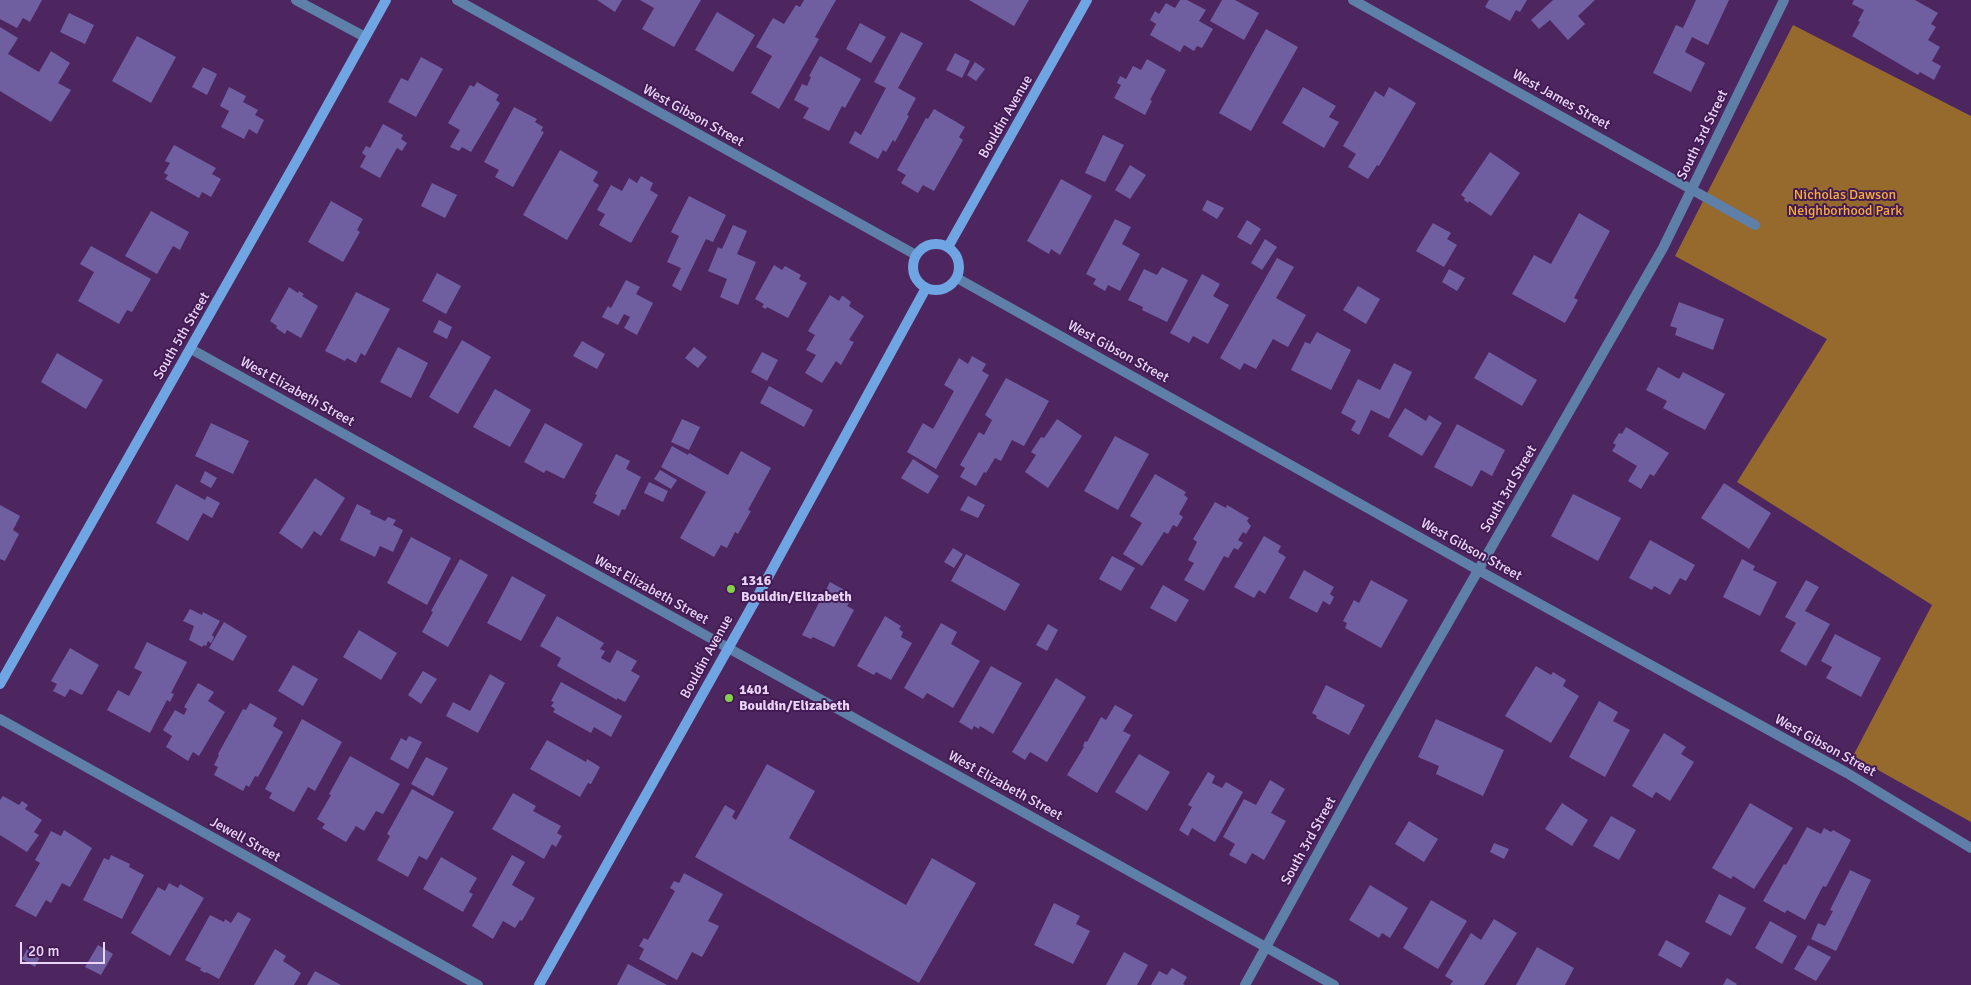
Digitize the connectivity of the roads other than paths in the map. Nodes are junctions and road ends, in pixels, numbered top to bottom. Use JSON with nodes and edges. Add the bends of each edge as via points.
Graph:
{"nodes":[{"id":1,"x":296,"y":0,"type":"edge"},
{"id":2,"x":386,"y":0,"type":"edge"},
{"id":3,"x":457,"y":0,"type":"edge"},
{"id":4,"x":1088,"y":0,"type":"edge"},
{"id":5,"x":1353,"y":0,"type":"edge"},
{"id":6,"x":1784,"y":0,"type":"edge"},
{"id":7,"x":366,"y":37,"type":"junction"},
{"id":8,"x":1692,"y":189,"type":"junction"},
{"id":9,"x":1755,"y":225,"type":"dead end"},
{"id":10,"x":948,"y":246,"type":"junction"},
{"id":11,"x":916,"y":255,"type":"junction"},
{"id":12,"x":957,"y":278,"type":"junction"},
{"id":13,"x":926,"y":288,"type":"junction"},
{"id":14,"x":191,"y":349,"type":"junction"},
{"id":15,"x":1478,"y":570,"type":"junction"},
{"id":16,"x":728,"y":648,"type":"junction"},
{"id":17,"x":0,"y":684,"type":"edge"},
{"id":18,"x":0,"y":719,"type":"edge"},
{"id":19,"x":1971,"y":848,"type":"edge"},
{"id":20,"x":1266,"y":948,"type":"junction"},
{"id":21,"x":478,"y":985,"type":"edge"},
{"id":22,"x":539,"y":985,"type":"edge"},
{"id":23,"x":1245,"y":985,"type":"edge"},
{"id":24,"x":1334,"y":985,"type":"edge"}],
"edges":[{"from":1,"to":7,"type":"street"},
{"from":2,"to":7,"type":"street","name":"South 5th Street"},
{"from":3,"to":11,"type":"street","name":"West Gibson Street"},
{"from":4,"to":10,"type":"street","name":"Bouldin Avenue"},
{"from":5,"to":8,"type":"street","name":"West James Street"},
{"from":6,"to":8,"type":"street","name":"South 3rd Street"},
{"from":7,"to":14,"type":"street","name":"South 5th Street"},
{"from":8,"to":9,"type":"street","name":"West James Street"},
{"from":8,"to":15,"type":"street","name":"South 3rd Street","via":[[1663,248]]},
{"from":10,"to":11,"type":"street","via":[[932,244]]},
{"from":10,"to":12,"type":"street","via":[[958,258]]},
{"from":11,"to":13,"type":"street","via":[[913,272]]},
{"from":12,"to":13,"type":"street","via":[[946,289]]},
{"from":12,"to":15,"type":"street","name":"West Gibson Street"},
{"from":13,"to":16,"type":"street","name":"Bouldin Avenue"},
{"from":14,"to":16,"type":"street","name":"West Elizabeth Street"},
{"from":14,"to":17,"type":"street","name":"South 5th Street"},
{"from":15,"to":19,"type":"street","name":"West Gibson Street","via":[[1847,774]]},
{"from":15,"to":20,"type":"street","name":"South 3rd Street"},
{"from":16,"to":20,"type":"street","name":"West Elizabeth Street"},
{"from":16,"to":22,"type":"street","name":"Bouldin Avenue"},
{"from":18,"to":21,"type":"street","name":"Jewell Street"},
{"from":20,"to":23,"type":"street","name":"South 3rd Street"},
{"from":20,"to":24,"type":"street","name":"West Elizabeth Street"}]}
